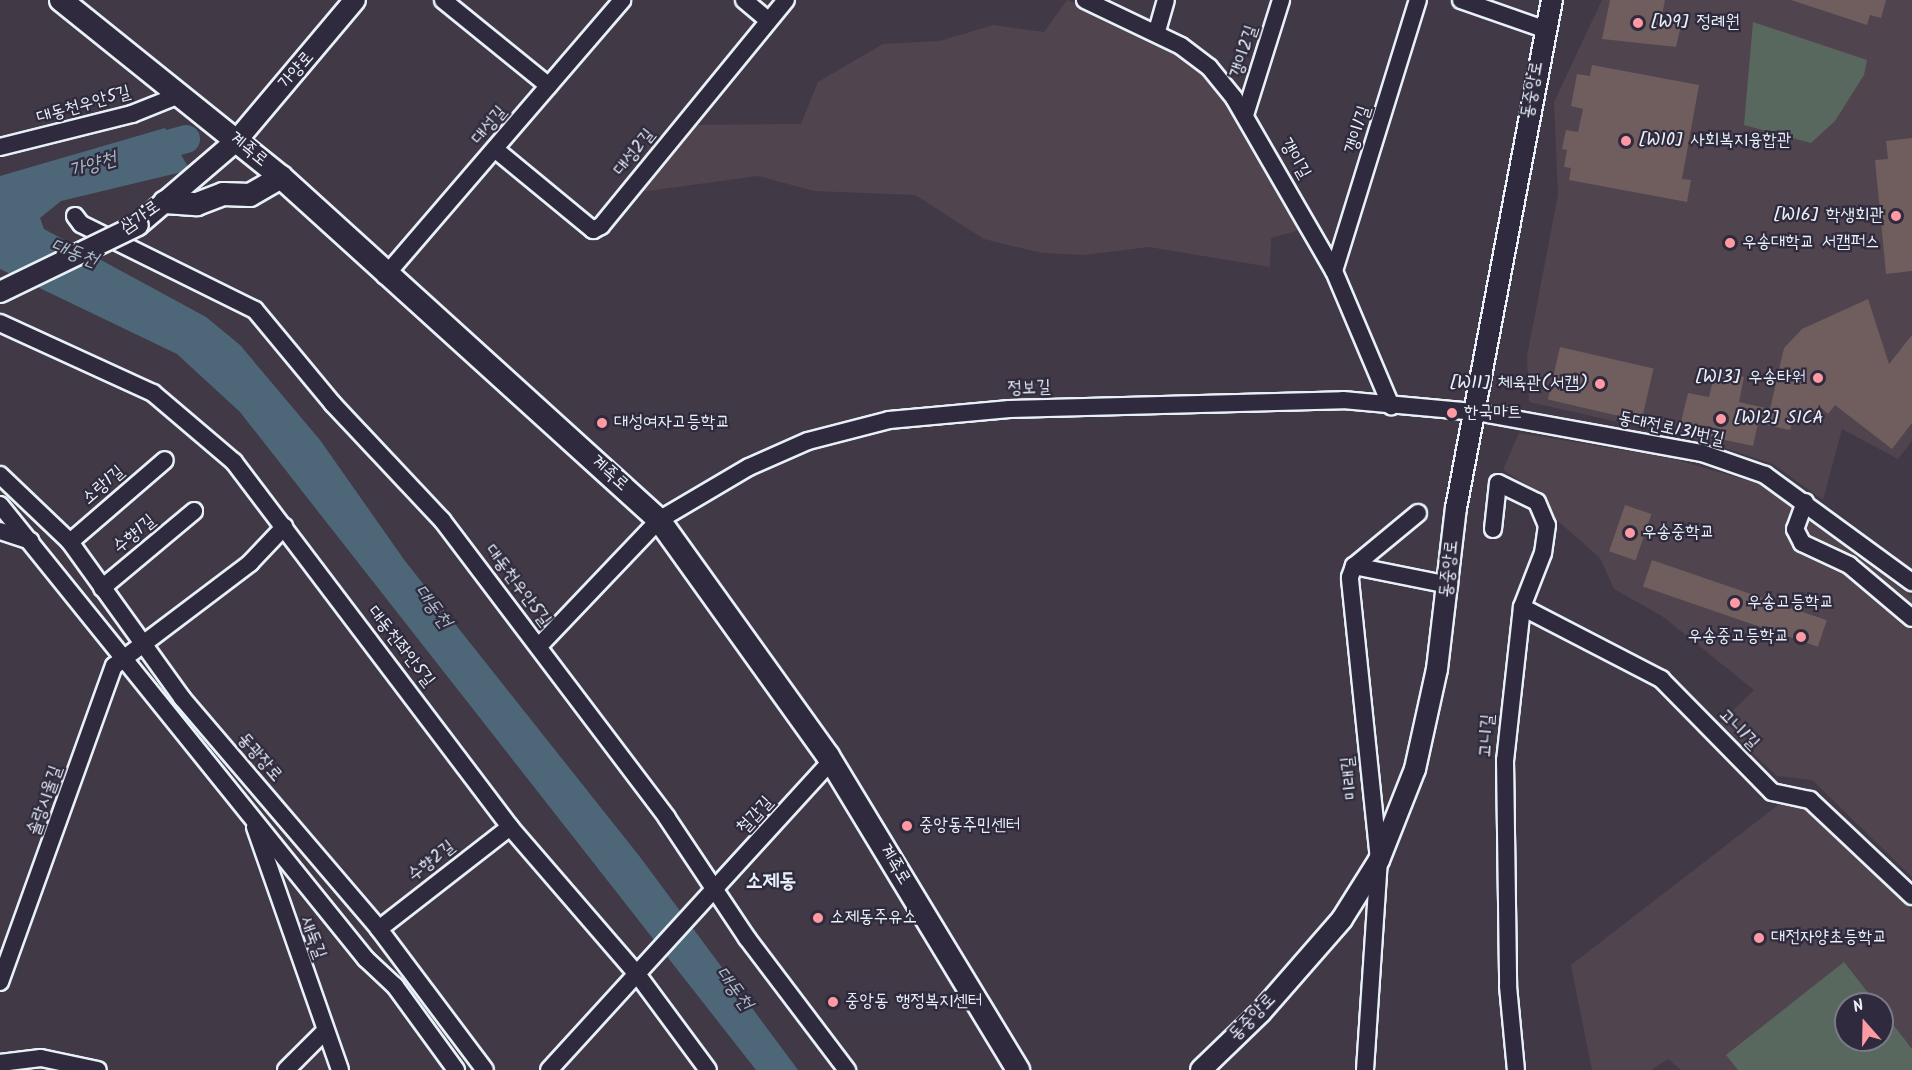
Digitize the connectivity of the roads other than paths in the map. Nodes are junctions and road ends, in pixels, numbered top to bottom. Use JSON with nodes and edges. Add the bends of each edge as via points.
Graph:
{"nodes":[{"id":1,"x":61,"y":0,"type":"edge"},
{"id":2,"x":355,"y":0,"type":"edge"},
{"id":3,"x":622,"y":0,"type":"edge"},
{"id":4,"x":744,"y":0,"type":"edge"},
{"id":5,"x":786,"y":0,"type":"edge"},
{"id":6,"x":1085,"y":0,"type":"edge"},
{"id":7,"x":1166,"y":0,"type":"edge"},
{"id":8,"x":1281,"y":0,"type":"edge"},
{"id":9,"x":1418,"y":0,"type":"edge"},
{"id":10,"x":1461,"y":0,"type":"edge"},
{"id":11,"x":1552,"y":0,"type":"edge"},
{"id":12,"x":449,"y":2,"type":"edge"},
{"id":13,"x":768,"y":20,"type":"junction"},
{"id":14,"x":1544,"y":29,"type":"junction"},
{"id":15,"x":1157,"y":31,"type":"junction"},
{"id":16,"x":549,"y":86,"type":"junction"},
{"id":17,"x":177,"y":96,"type":"junction"},
{"id":18,"x":1245,"y":115,"type":"junction"},
{"id":19,"x":237,"y":140,"type":"junction"},
{"id":20,"x":0,"y":147,"type":"edge"},
{"id":21,"x":496,"y":150,"type":"junction"},
{"id":22,"x":282,"y":177,"type":"junction"},
{"id":23,"x":165,"y":202,"type":"junction"},
{"id":24,"x":75,"y":216,"type":"dead end"},
{"id":25,"x":1334,"y":271,"type":"junction"},
{"id":26,"x":385,"y":276,"type":"junction"},
{"id":27,"x":0,"y":292,"type":"edge"},
{"id":28,"x":0,"y":323,"type":"edge"},
{"id":29,"x":1391,"y":406,"type":"junction"},
{"id":30,"x":1422,"y":409,"type":"joint"},
{"id":31,"x":1476,"y":412,"type":"junction"},
{"id":32,"x":165,"y":460,"type":"dead end"},
{"id":33,"x":0,"y":475,"type":"edge"},
{"id":34,"x":1805,"y":502,"type":"junction"},
{"id":35,"x":0,"y":505,"type":"edge"},
{"id":36,"x":194,"y":512,"type":"dead end"},
{"id":37,"x":1418,"y":513,"type":"dead end"},
{"id":38,"x":659,"y":520,"type":"junction"},
{"id":39,"x":284,"y":527,"type":"junction"},
{"id":40,"x":1493,"y":529,"type":"dead end"},
{"id":41,"x":0,"y":531,"type":"edge"},
{"id":42,"x":32,"y":541,"type":"junction"},
{"id":43,"x":70,"y":542,"type":"junction"},
{"id":44,"x":1354,"y":566,"type":"junction"},
{"id":45,"x":1912,"y":582,"type":"edge"},
{"id":46,"x":1449,"y":585,"type":"junction"},
{"id":47,"x":102,"y":588,"type":"junction"},
{"id":48,"x":1522,"y":607,"type":"junction"},
{"id":49,"x":1912,"y":618,"type":"edge"},
{"id":50,"x":142,"y":644,"type":"junction"},
{"id":51,"x":539,"y":646,"type":"junction"},
{"id":52,"x":124,"y":657,"type":"junction"},
{"id":53,"x":831,"y":761,"type":"junction"},
{"id":54,"x":252,"y":818,"type":"junction"},
{"id":55,"x":510,"y":827,"type":"junction"},
{"id":56,"x":1379,"y":860,"type":"junction"},
{"id":57,"x":712,"y":893,"type":"junction"},
{"id":58,"x":1912,"y":896,"type":"edge"},
{"id":59,"x":379,"y":929,"type":"junction"},
{"id":60,"x":640,"y":971,"type":"junction"},
{"id":61,"x":0,"y":982,"type":"edge"},
{"id":62,"x":325,"y":1031,"type":"junction"},
{"id":63,"x":0,"y":1063,"type":"edge"},
{"id":64,"x":98,"y":1070,"type":"edge"},
{"id":65,"x":286,"y":1070,"type":"edge"},
{"id":66,"x":340,"y":1070,"type":"edge"},
{"id":67,"x":456,"y":1070,"type":"edge"},
{"id":68,"x":485,"y":1070,"type":"edge"},
{"id":69,"x":549,"y":1070,"type":"edge"},
{"id":70,"x":708,"y":1070,"type":"edge"},
{"id":71,"x":847,"y":1070,"type":"edge"},
{"id":72,"x":1018,"y":1070,"type":"edge"},
{"id":73,"x":1201,"y":1070,"type":"edge"},
{"id":74,"x":1365,"y":1070,"type":"edge"},
{"id":75,"x":1516,"y":1070,"type":"edge"}],
"edges":[{"from":1,"to":17,"type":"main road","name":"계족로"},
{"from":2,"to":19,"type":"street","name":"가양로"},
{"from":3,"to":16,"type":"street","name":"대성길"},
{"from":4,"to":13,"type":"street"},
{"from":5,"to":13,"type":"street","name":"대성2길"},
{"from":6,"to":15,"type":"street","name":"갱이길"},
{"from":7,"to":15,"type":"street"},
{"from":8,"to":18,"type":"street","name":"갱이2길"},
{"from":9,"to":25,"type":"street","name":"갱이1길"},
{"from":10,"to":14,"type":"street"},
{"from":11,"to":14,"type":"street","name":"동중앙로"},
{"from":12,"to":16,"type":"street"},
{"from":13,"to":21,"type":"street","name":"대성2길","via":[[598,228],[593,230]]},
{"from":14,"to":31,"type":"street","name":"동중앙로"},
{"from":15,"to":18,"type":"street","name":"갱이길","via":[[1209,67]]},
{"from":16,"to":21,"type":"street","name":"대성길"},
{"from":17,"to":19,"type":"main road","name":"계족로"},
{"from":17,"to":20,"type":"street","name":"대동천우안5길","via":[[132,114]]},
{"from":18,"to":25,"type":"street","name":"갱이길"},
{"from":19,"to":22,"type":"main road","name":"계족로"},
{"from":19,"to":23,"type":"street","name":"삼가로"},
{"from":21,"to":26,"type":"street","name":"대성길"},
{"from":22,"to":23,"type":"main road","via":[[250,195],[223,194],[197,204]]},
{"from":22,"to":26,"type":"main road","name":"계족로"},
{"from":23,"to":27,"type":"street","name":"삼가로","bridge":true,"via":[[138,225]]},
{"from":24,"to":51,"type":"street","name":"대동천우안5길","via":[[81,224],[255,310],[325,396],[442,520]]},
{"from":25,"to":29,"type":"street","name":"갱이길"},
{"from":26,"to":38,"type":"main road","name":"계족로"},
{"from":28,"to":39,"type":"street","name":"대동천좌안5길","via":[[153,393],[234,462]]},
{"from":29,"to":30,"type":"street","name":"정보길"},
{"from":29,"to":38,"type":"street","name":"정보길","via":[[1305,401],[917,416],[808,441],[693,496]]},
{"from":30,"to":31,"type":"street","name":"동대전로131번길"},
{"from":31,"to":34,"type":"street","name":"동대전로131번길","via":[[1702,453],[1766,475]]},
{"from":31,"to":46,"type":"street","name":"동중앙로","via":[[1456,508]]},
{"from":32,"to":43,"type":"street","name":"소랑1길"},
{"from":33,"to":43,"type":"street","name":"동광장로"},
{"from":34,"to":45,"type":"street","name":"동대전로131번길"},
{"from":34,"to":49,"type":"street","via":[[1795,529],[1802,543],[1849,565]]},
{"from":35,"to":42,"type":"street"},
{"from":36,"to":47,"type":"street","name":"수향1길"},
{"from":37,"to":44,"type":"street"},
{"from":38,"to":51,"type":"street","name":"정보길"},
{"from":38,"to":53,"type":"main road","name":"계족로"},
{"from":39,"to":50,"type":"street","name":"솔랑시울길","via":[[250,563]]},
{"from":39,"to":55,"type":"street","name":"대동천좌안5길"},
{"from":40,"to":48,"type":"street","name":"고니길","via":[[1498,483],[1537,502],[1547,525],[1544,554]]},
{"from":41,"to":42,"type":"street"},
{"from":42,"to":52,"type":"street"},
{"from":43,"to":47,"type":"street","name":"동광장로"},
{"from":44,"to":46,"type":"street"},
{"from":44,"to":56,"type":"street","name":"미래길","via":[[1350,600]]},
{"from":46,"to":56,"type":"street","name":"동중앙로","via":[[1415,769]]},
{"from":47,"to":50,"type":"street","name":"동광장로"},
{"from":48,"to":58,"type":"street","name":"고니1길","via":[[1661,679],[1772,792],[1810,800]]},
{"from":48,"to":75,"type":"street","name":"고니길","via":[[1505,760],[1508,986]]},
{"from":50,"to":52,"type":"street","name":"솔랑시울길"},
{"from":50,"to":59,"type":"street","name":"동광장로","via":[[182,698]]},
{"from":51,"to":57,"type":"street","name":"대동천우안5길"},
{"from":52,"to":54,"type":"street"},
{"from":52,"to":61,"type":"street","name":"솔랑시울길","via":[[114,666]]},
{"from":53,"to":57,"type":"street","name":"철갑길"},
{"from":53,"to":72,"type":"main road","name":"계족로"},
{"from":54,"to":62,"type":"street","name":"새둑길"},
{"from":54,"to":67,"type":"street","via":[[366,958],[395,986]]},
{"from":55,"to":59,"type":"street","name":"수향2길"},
{"from":55,"to":60,"type":"street","name":"대동천좌안5길"},
{"from":56,"to":73,"type":"street","name":"동중앙로","via":[[1342,919],[1261,1012]]},
{"from":56,"to":74,"type":"street","name":"미래길"},
{"from":57,"to":60,"type":"street","name":"철갑길"},
{"from":57,"to":71,"type":"street","name":"대동천우안5길"},
{"from":59,"to":68,"type":"street","name":"동광장로"},
{"from":60,"to":69,"type":"street"},
{"from":60,"to":70,"type":"street","name":"대동천좌안5길"},
{"from":62,"to":65,"type":"street"},
{"from":62,"to":66,"type":"street","name":"새둑길"},
{"from":63,"to":64,"type":"street","via":[[41,1058]]}]}
